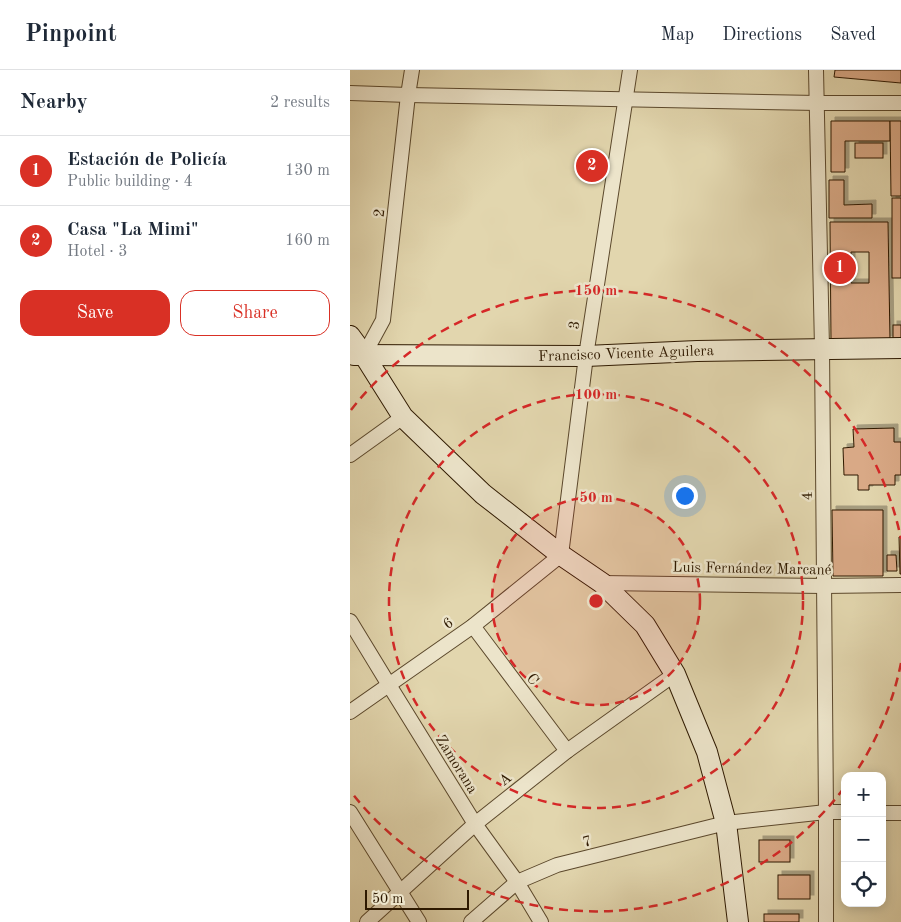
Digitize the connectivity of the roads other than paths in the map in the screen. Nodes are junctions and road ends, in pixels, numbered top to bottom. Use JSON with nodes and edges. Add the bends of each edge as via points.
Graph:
{"nodes":[{"id":1,"x":412,"y":70,"type":"edge"},
{"id":2,"x":630,"y":70,"type":"edge"},
{"id":3,"x":816,"y":70,"type":"edge"},
{"id":4,"x":350,"y":93,"type":"edge"},
{"id":5,"x":408,"y":95,"type":"junction"},
{"id":6,"x":626,"y":99,"type":"junction"},
{"id":7,"x":817,"y":103,"type":"junction"},
{"id":8,"x":901,"y":103,"type":"edge"},
{"id":9,"x":350,"y":336,"type":"edge"},
{"id":10,"x":822,"y":348,"type":"junction"},
{"id":11,"x":901,"y":348,"type":"edge"},
{"id":12,"x":357,"y":355,"type":"edge"},
{"id":13,"x":586,"y":356,"type":"junction"},
{"id":14,"x":403,"y":417,"type":"junction"},
{"id":15,"x":350,"y":455,"type":"edge"},
{"id":16,"x":561,"y":555,"type":"junction"},
{"id":17,"x":602,"y":583,"type":"junction"},
{"id":18,"x":901,"y":585,"type":"edge"},
{"id":19,"x":824,"y":586,"type":"junction"},
{"id":20,"x":350,"y":620,"type":"edge"},
{"id":21,"x":473,"y":626,"type":"junction"},
{"id":22,"x":674,"y":674,"type":"junction"},
{"id":23,"x":388,"y":685,"type":"junction"},
{"id":24,"x":350,"y":712,"type":"edge"},
{"id":25,"x":567,"y":751,"type":"junction"},
{"id":26,"x":350,"y":812,"type":"edge"},
{"id":27,"x":826,"y":812,"type":"junction"},
{"id":28,"x":841,"y":812,"type":"edge"},
{"id":29,"x":886,"y":813,"type":"edge"},
{"id":30,"x":901,"y":813,"type":"edge"},
{"id":31,"x":726,"y":822,"type":"junction"},
{"id":32,"x":475,"y":824,"type":"junction"},
{"id":33,"x":517,"y":882,"type":"junction"},
{"id":34,"x":400,"y":892,"type":"junction"},
{"id":35,"x":367,"y":922,"type":"edge"},
{"id":36,"x":420,"y":922,"type":"edge"},
{"id":37,"x":470,"y":922,"type":"edge"},
{"id":38,"x":541,"y":922,"type":"edge"},
{"id":39,"x":738,"y":922,"type":"edge"},
{"id":40,"x":826,"y":922,"type":"edge"}],
"edges":[{"from":1,"to":5,"type":"street","name":"2"},
{"from":2,"to":6,"type":"street","name":"3"},
{"from":3,"to":7,"type":"street","name":"4"},
{"from":4,"to":5,"type":"street"},
{"from":5,"to":6,"type":"street"},
{"from":5,"to":12,"type":"street","name":"2","via":[[383,320]]},
{"from":6,"to":7,"type":"street"},
{"from":6,"to":13,"type":"street","name":"3"},
{"from":7,"to":8,"type":"street"},
{"from":7,"to":10,"type":"street","name":"4"},
{"from":9,"to":12,"type":"main road"},
{"from":10,"to":11,"type":"main road","name":"Francisco Vicente Aguilera"},
{"from":10,"to":13,"type":"main road","name":"Francisco Vicente Aguilera"},
{"from":10,"to":19,"type":"street","name":"4"},
{"from":12,"to":13,"type":"main road","name":"Francisco Vicente Aguilera"},
{"from":12,"to":14,"type":"main road"},
{"from":13,"to":16,"type":"street","name":"3"},
{"from":14,"to":15,"type":"street"},
{"from":14,"to":16,"type":"main road","via":[[484,494]]},
{"from":16,"to":17,"type":"main road"},
{"from":16,"to":21,"type":"street","name":"6"},
{"from":17,"to":19,"type":"street","name":"Luis Fernández Marcané"},
{"from":17,"to":22,"type":"main road","via":[[645,625]]},
{"from":18,"to":19,"type":"street","name":"Luis Fernández Marcané"},
{"from":19,"to":27,"type":"street","name":"4"},
{"from":20,"to":23,"type":"street","name":"Zamorana"},
{"from":21,"to":23,"type":"street","name":"6"},
{"from":21,"to":25,"type":"street","name":"C"},
{"from":22,"to":25,"type":"street","name":"A"},
{"from":22,"to":31,"type":"main road","via":[[707,752]]},
{"from":23,"to":24,"type":"street","name":"6"},
{"from":23,"to":32,"type":"street","name":"Zamorana"},
{"from":25,"to":32,"type":"street","name":"A"},
{"from":26,"to":34,"type":"street"},
{"from":27,"to":28,"type":"street","name":"7"},
{"from":27,"to":31,"type":"street","name":"7"},
{"from":27,"to":40,"type":"street","name":"4"},
{"from":29,"to":30,"type":"street"},
{"from":31,"to":33,"type":"street","name":"7","via":[[557,865]]},
{"from":31,"to":39,"type":"main road"},
{"from":32,"to":33,"type":"street","name":"Zamorana"},
{"from":32,"to":34,"type":"street","name":"A"},
{"from":33,"to":37,"type":"street","name":"7"},
{"from":33,"to":38,"type":"street","name":"Zamorana"},
{"from":34,"to":35,"type":"street","name":"A"},
{"from":34,"to":36,"type":"street"}]}
